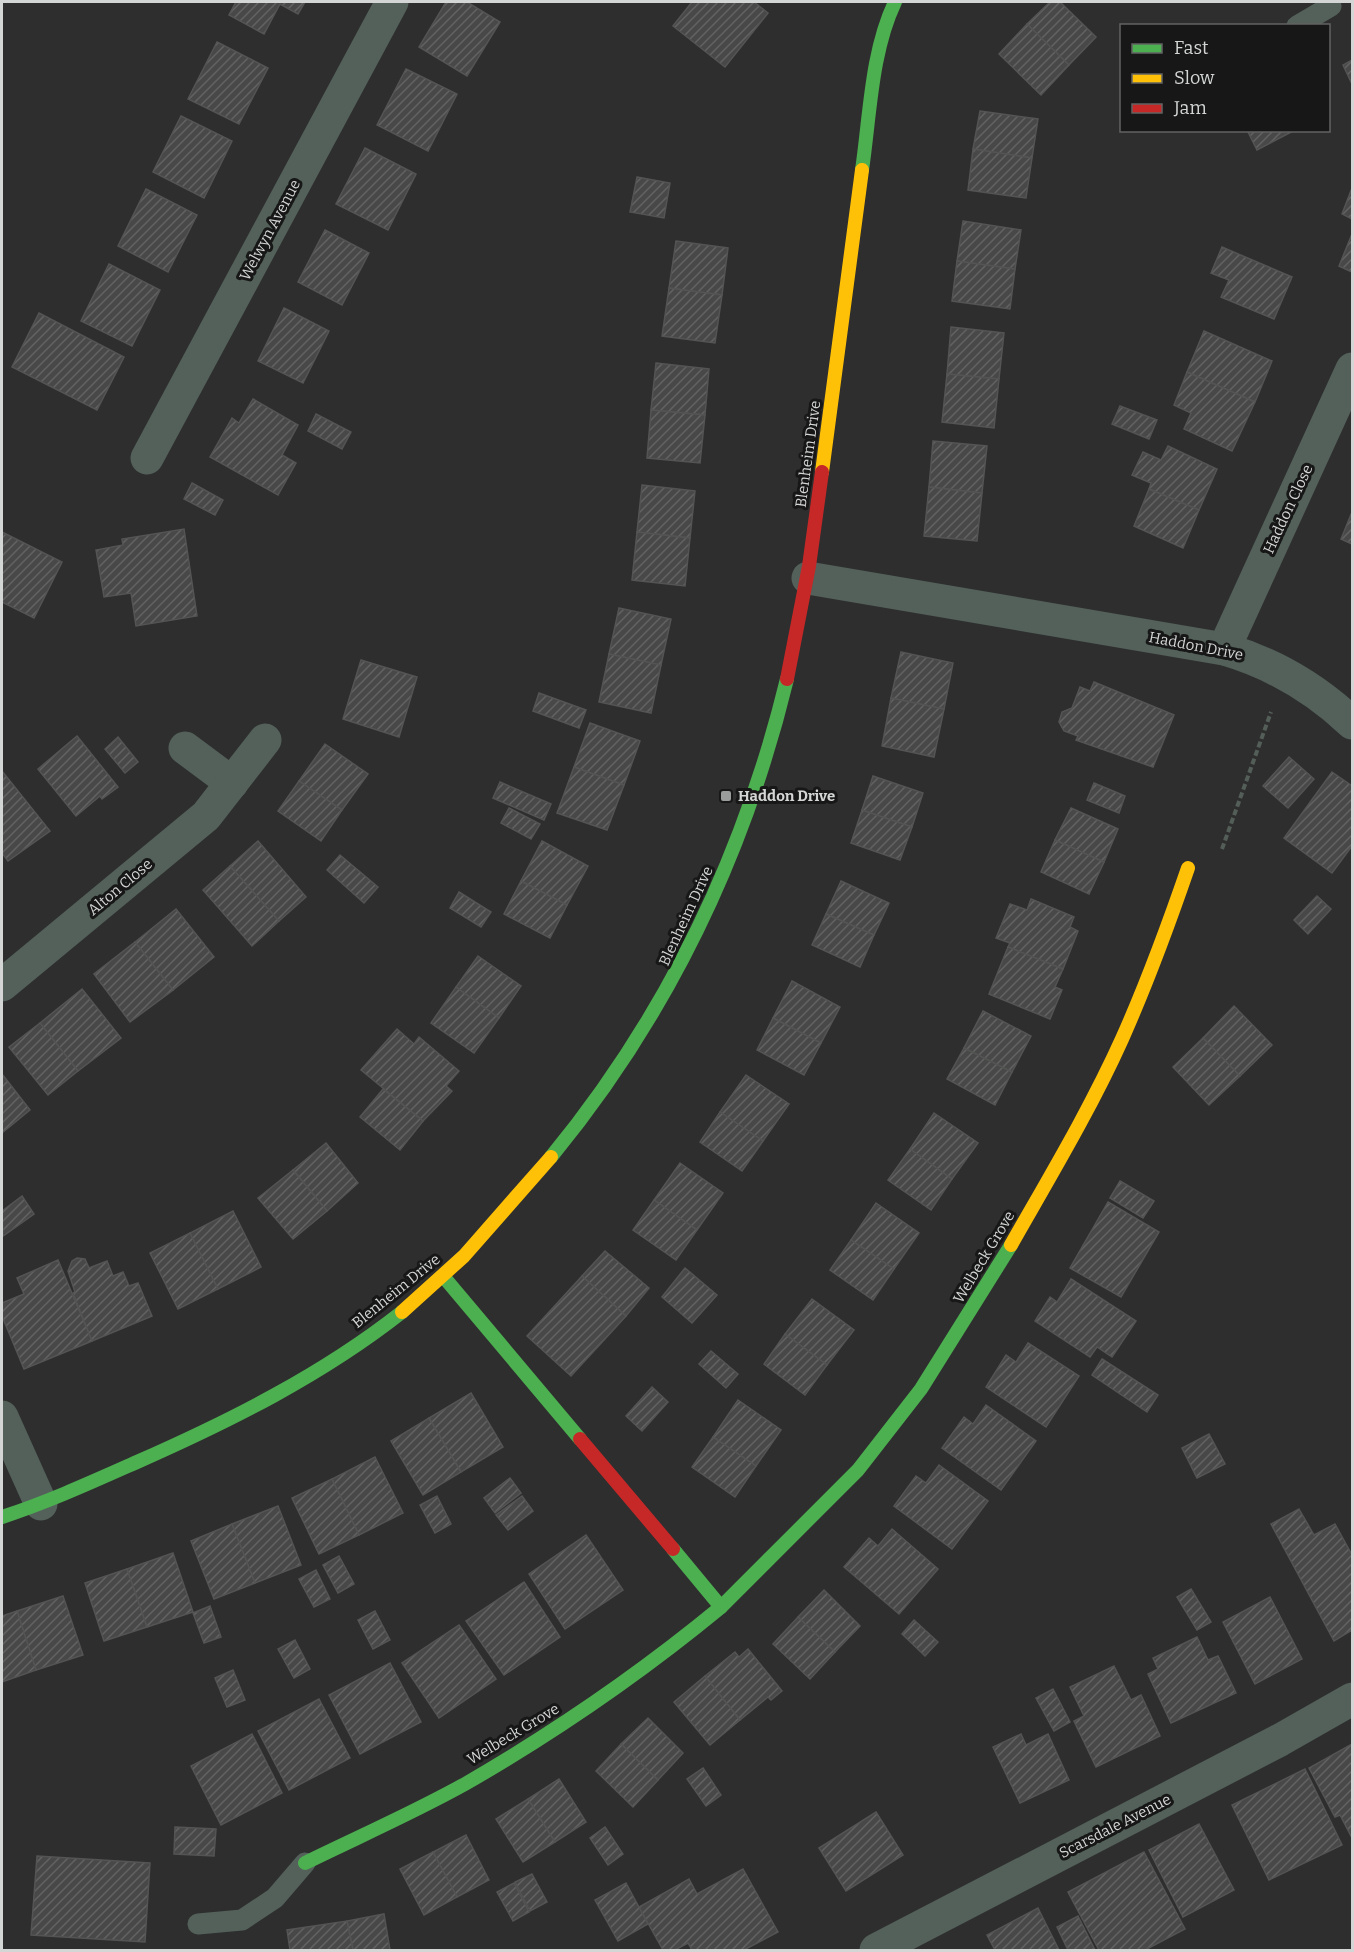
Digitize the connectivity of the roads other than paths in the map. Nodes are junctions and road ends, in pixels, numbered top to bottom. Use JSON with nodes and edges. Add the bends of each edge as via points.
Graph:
{"nodes":[{"id":1,"x":392,"y":2,"type":"edge"},
{"id":2,"x":895,"y":2,"type":"edge"},
{"id":3,"x":1328,"y":2,"type":"edge"},
{"id":4,"x":1300,"y":24,"type":"edge"},
{"id":5,"x":1353,"y":369,"type":"edge"},
{"id":6,"x":147,"y":459,"type":"dead end"},
{"id":7,"x":808,"y":578,"type":"junction"},
{"id":8,"x":1224,"y":650,"type":"junction"},
{"id":9,"x":1353,"y":723,"type":"edge"},
{"id":10,"x":265,"y":740,"type":"dead end"},
{"id":11,"x":185,"y":748,"type":"dead end"},
{"id":12,"x":232,"y":783,"type":"junction"},
{"id":13,"x":1188,"y":868,"type":"road end"},
{"id":14,"x":2,"y":986,"type":"edge"},
{"id":15,"x":443,"y":1276,"type":"junction"},
{"id":16,"x":2,"y":1417,"type":"edge"},
{"id":17,"x":41,"y":1504,"type":"junction"},
{"id":18,"x":2,"y":1517,"type":"edge"},
{"id":19,"x":721,"y":1607,"type":"junction"},
{"id":20,"x":1353,"y":1700,"type":"edge"},
{"id":21,"x":305,"y":1863,"type":"joint"},
{"id":22,"x":198,"y":1924,"type":"dead end"},
{"id":23,"x":876,"y":1950,"type":"edge"}],
"edges":[{"from":1,"to":6,"type":"street","name":"Welwyn Avenue"},
{"from":2,"to":7,"type":"street","name":"Blenheim Drive","via":[[879,54]]},
{"from":3,"to":4,"type":"lane","via":[[1331,6]]},
{"from":5,"to":8,"type":"street","name":"Haddon Close"},
{"from":7,"to":8,"type":"street","name":"Haddon Drive"},
{"from":7,"to":15,"type":"street","name":"Blenheim Drive","via":[[764,763],[731,860],[691,952],[641,1039],[584,1120],[477,1244]]},
{"from":8,"to":9,"type":"street","name":"Haddon Drive","via":[[1255,658],[1336,708]]},
{"from":10,"to":12,"type":"street","name":"Alton Close"},
{"from":11,"to":12,"type":"street"},
{"from":12,"to":14,"type":"street","name":"Alton Close","via":[[206,816]]},
{"from":13,"to":19,"type":"street","name":"Welbeck Grove","via":[[1121,1041],[994,1276],[921,1389],[858,1470]]},
{"from":15,"to":17,"type":"street","name":"Blenheim Drive","via":[[387,1323],[287,1390],[165,1450]]},
{"from":15,"to":19,"type":"street"},
{"from":16,"to":17,"type":"street"},
{"from":17,"to":18,"type":"street","name":"Blenheim Drive"},
{"from":19,"to":21,"type":"street","name":"Welbeck Grove","via":[[662,1657],[483,1773]]},
{"from":20,"to":23,"type":"street","name":"Scarsdale Avenue"},
{"from":21,"to":22,"type":"lane","via":[[275,1899],[242,1920]]}]}
